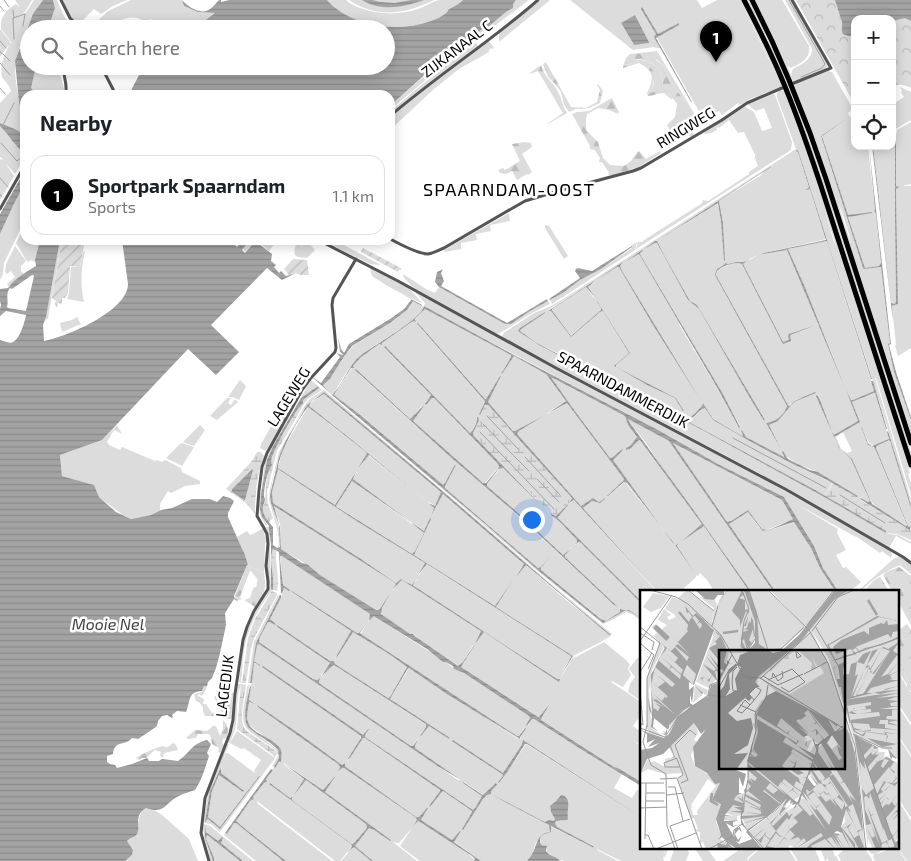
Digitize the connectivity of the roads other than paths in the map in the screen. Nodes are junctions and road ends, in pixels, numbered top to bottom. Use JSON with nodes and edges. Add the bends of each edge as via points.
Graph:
{"nodes":[{"id":1,"x":61,"y":0,"type":"edge"},
{"id":2,"x":538,"y":0,"type":"edge"},
{"id":3,"x":744,"y":0,"type":"edge"},
{"id":4,"x":752,"y":0,"type":"edge"},
{"id":5,"x":792,"y":0,"type":"edge"},
{"id":6,"x":72,"y":20,"type":"edge"},
{"id":7,"x":64,"y":75,"type":"edge"},
{"id":8,"x":106,"y":75,"type":"edge"},
{"id":9,"x":794,"y":83,"type":"dead end"},
{"id":10,"x":782,"y":88,"type":"dead end"},
{"id":11,"x":66,"y":90,"type":"edge"},
{"id":12,"x":114,"y":90,"type":"edge"},
{"id":13,"x":395,"y":112,"type":"edge"},
{"id":14,"x":20,"y":174,"type":"edge"},
{"id":15,"x":0,"y":210,"type":"edge"},
{"id":16,"x":395,"y":241,"type":"edge"},
{"id":17,"x":328,"y":245,"type":"edge"},
{"id":18,"x":356,"y":259,"type":"junction"},
{"id":19,"x":911,"y":443,"type":"edge"},
{"id":20,"x":911,"y":465,"type":"edge"},
{"id":21,"x":257,"y":516,"type":"joint"},
{"id":22,"x":911,"y":563,"type":"edge"},
{"id":23,"x":209,"y":861,"type":"edge"}],
"edges":[{"from":1,"to":6,"type":"street"},
{"from":2,"to":13,"type":"street","name":"ZIJKANAAL C"},
{"from":3,"to":20,"type":"highway","via":[[781,76],[805,138]]},
{"from":4,"to":19,"type":"highway","via":[[783,64],[810,133]]},
{"from":5,"to":9,"type":"street","via":[[831,68]]},
{"from":7,"to":11,"type":"street"},
{"from":8,"to":12,"type":"street"},
{"from":10,"to":16,"type":"street","name":"RINGWEG","via":[[747,103],[633,172],[525,202],[433,253],[424,253]]},
{"from":14,"to":15,"type":"street"},
{"from":17,"to":18,"type":"street","name":"SPAARNDAMMERDIJK"},
{"from":18,"to":21,"type":"street","name":"LAGEWEG","via":[[333,298],[335,352],[310,379],[267,453],[262,467]]},
{"from":18,"to":22,"type":"street","name":"SPAARNDAMMERDIJK","via":[[787,490]]},
{"from":21,"to":23,"type":"street","name":"LAGEDIJK","via":[[267,534],[268,589],[242,640],[233,720],[205,798],[201,833]]}]}
